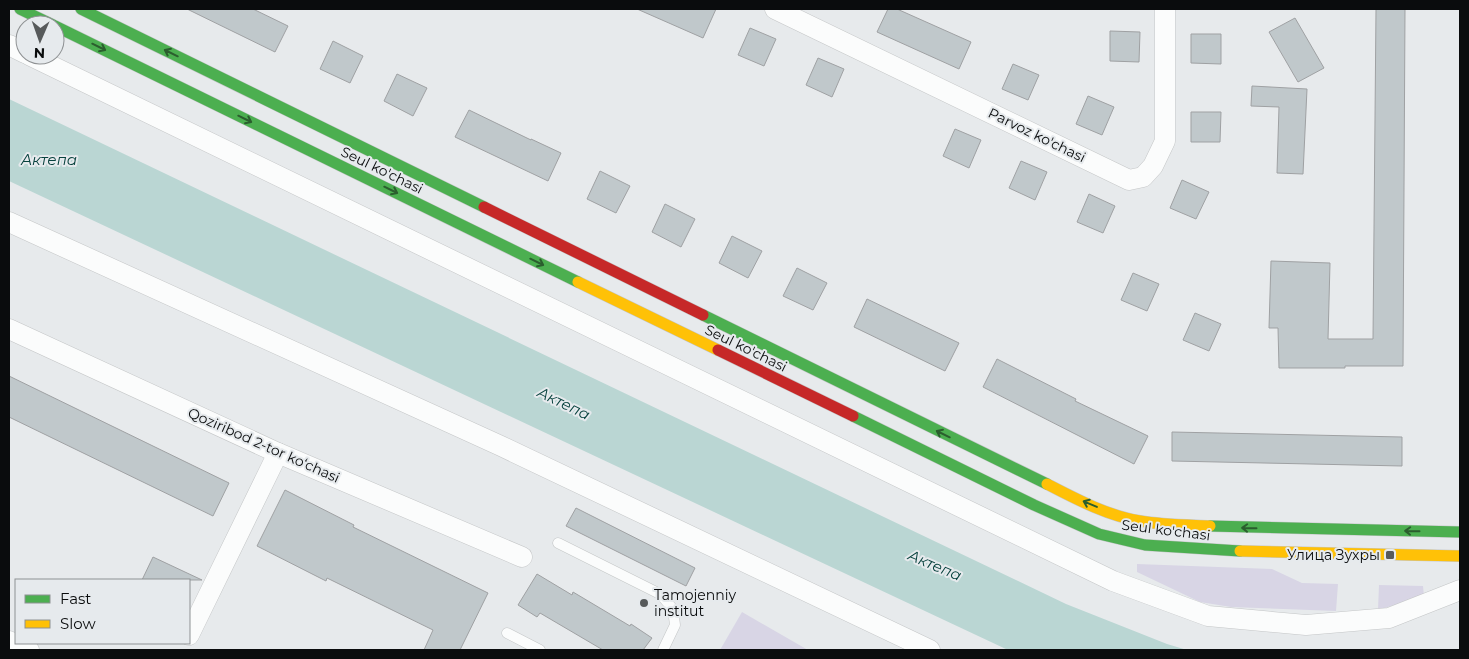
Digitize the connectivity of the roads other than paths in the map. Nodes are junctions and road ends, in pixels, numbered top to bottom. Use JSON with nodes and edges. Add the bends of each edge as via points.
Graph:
{"nodes":[{"id":1,"x":20,"y":9,"type":"edge"},
{"id":2,"x":81,"y":9,"type":"edge"},
{"id":3,"x":775,"y":9,"type":"edge"},
{"id":4,"x":1165,"y":9,"type":"edge"},
{"id":5,"x":32,"y":15,"type":"edge"},
{"id":6,"x":65,"y":31,"type":"edge"},
{"id":7,"x":50,"y":65,"type":"edge"},
{"id":8,"x":9,"y":222,"type":"edge"},
{"id":9,"x":9,"y":329,"type":"edge"},
{"id":10,"x":278,"y":453,"type":"junction"},
{"id":11,"x":1460,"y":532,"type":"edge"},
{"id":12,"x":558,"y":543,"type":"dead end"},
{"id":13,"x":1460,"y":556,"type":"edge"},
{"id":14,"x":522,"y":557,"type":"dead end"},
{"id":15,"x":1460,"y":590,"type":"edge"},
{"id":16,"x":190,"y":633,"type":"edge"},
{"id":17,"x":507,"y":633,"type":"dead end"},
{"id":18,"x":16,"y":644,"type":"edge"},
{"id":19,"x":29,"y":650,"type":"edge"},
{"id":20,"x":540,"y":650,"type":"edge"},
{"id":21,"x":663,"y":650,"type":"edge"},
{"id":22,"x":930,"y":650,"type":"edge"}],
"edges":[{"from":1,"to":5,"type":"main road","name":"Seul ko'chasi"},
{"from":11,"to":2,"type":"main road","name":"Seul ko'chasi","one_way":true,"via":[[1175,525],[1105,511]]},
{"from":3,"to":4,"type":"street","name":"Parvoz ko'chasi","via":[[1130,180],[1143,178],[1165,141]]},
{"from":6,"to":13,"type":"main road","name":"Seul ko'chasi","one_way":true,"via":[[1025,501],[1099,534],[1145,546],[1194,550]]},
{"from":7,"to":15,"type":"street","via":[[1113,581],[1208,616],[1306,625],[1390,618]]},
{"from":8,"to":22,"type":"street","via":[[501,446]]},
{"from":9,"to":10,"type":"street","name":"Qoziribod 2-tor ko‘chasi"},
{"from":10,"to":14,"type":"street","name":"Qoziribod 2-tor ko‘chasi"},
{"from":10,"to":16,"type":"street"},
{"from":12,"to":21,"type":"lane","via":[[660,594],[672,609],[675,624]]},
{"from":17,"to":20,"type":"lane"},
{"from":18,"to":19,"type":"street"}]}
